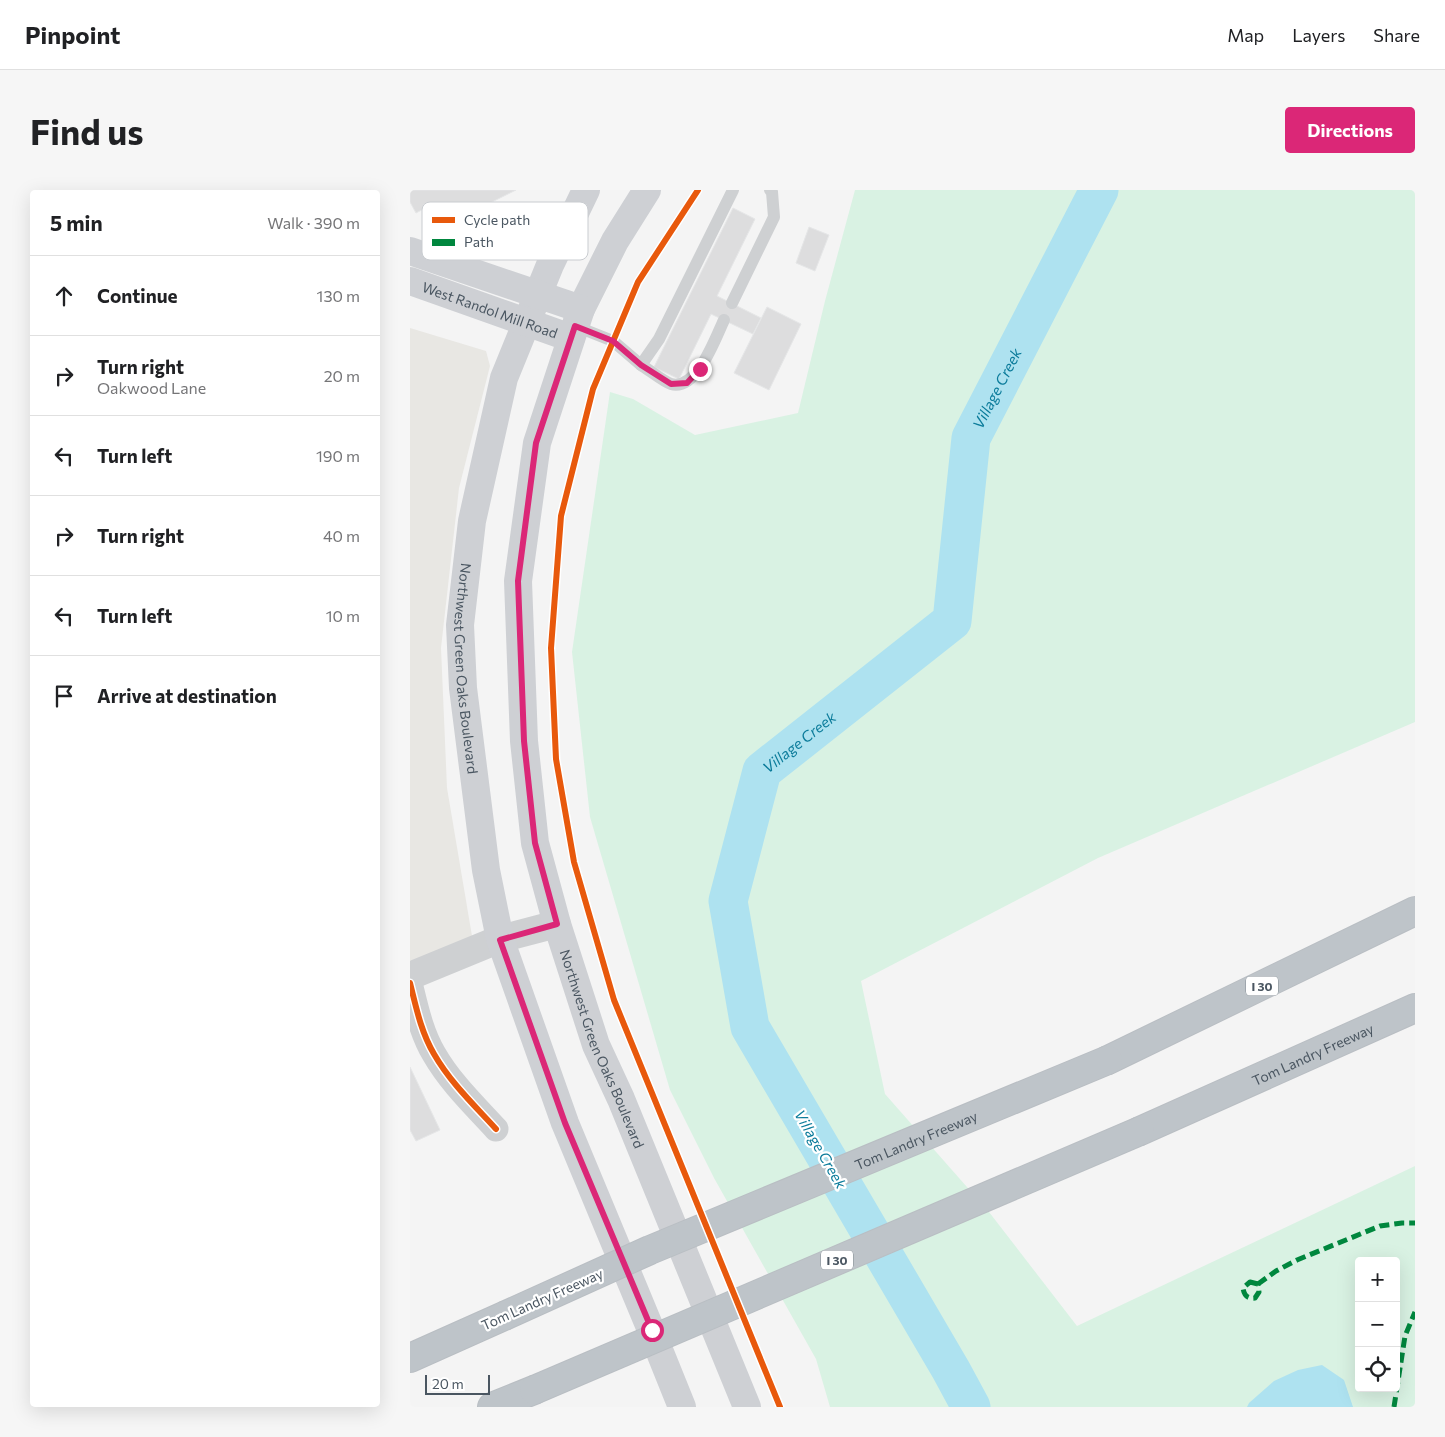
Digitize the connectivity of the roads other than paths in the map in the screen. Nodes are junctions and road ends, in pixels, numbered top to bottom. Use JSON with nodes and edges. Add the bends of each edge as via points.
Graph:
{"nodes":[{"id":1,"x":586,"y":190,"type":"edge"},
{"id":2,"x":647,"y":190,"type":"edge"},
{"id":3,"x":733,"y":190,"type":"edge"},
{"id":4,"x":770,"y":190,"type":"edge"},
{"id":5,"x":580,"y":202,"type":"edge"},
{"id":6,"x":410,"y":251,"type":"edge"},
{"id":7,"x":422,"y":255,"type":"edge"},
{"id":8,"x":437,"y":260,"type":"edge"},
{"id":9,"x":552,"y":260,"type":"edge"},
{"id":10,"x":410,"y":281,"type":"edge"},
{"id":11,"x":537,"y":294,"type":"junction"},
{"id":12,"x":732,"y":304,"type":"dead end"},
{"id":13,"x":724,"y":320,"type":"dead end"},
{"id":14,"x":527,"y":322,"type":"junction"},
{"id":15,"x":576,"y":324,"type":"junction"},
{"id":16,"x":641,"y":365,"type":"junction"},
{"id":17,"x":1415,"y":911,"type":"edge"},
{"id":18,"x":557,"y":924,"type":"junction"},
{"id":19,"x":500,"y":940,"type":"junction"},
{"id":20,"x":410,"y":976,"type":"edge"},
{"id":21,"x":410,"y":983,"type":"edge"},
{"id":22,"x":1415,"y":1008,"type":"edge"},
{"id":23,"x":496,"y":1129,"type":"dead end"},
{"id":24,"x":410,"y":1358,"type":"edge"},
{"id":25,"x":492,"y":1407,"type":"edge"},
{"id":26,"x":682,"y":1407,"type":"edge"},
{"id":27,"x":747,"y":1407,"type":"edge"}],
"edges":[{"from":1,"to":5,"type":"main road","name":"Northwest Green Oaks Boulevard"},
{"from":2,"to":15,"type":"main road","name":"Northwest Green Oaks Boulevard","via":[[615,241]]},
{"from":3,"to":16,"type":"lane","via":[[659,339]]},
{"from":4,"to":12,"type":"lane","via":[[774,217]]},
{"from":6,"to":7,"type":"main road"},
{"from":8,"to":11,"type":"main road"},
{"from":9,"to":11,"type":"main road","name":"Northwest Green Oaks Boulevard"},
{"from":10,"to":14,"type":"main road","name":"West Randol Mill Road"},
{"from":11,"to":14,"type":"main road","name":"Northwest Green Oaks Boulevard"},
{"from":11,"to":15,"type":"main road"},
{"from":13,"to":16,"type":"lane","via":[[700,369],[687,383],[671,384]]},
{"from":14,"to":15,"type":"main road","name":"West Randol Mill Road"},
{"from":14,"to":19,"type":"main road","name":"Northwest Green Oaks Boulevard","via":[[504,378],[472,521],[460,625],[463,688],[484,860]]},
{"from":15,"to":16,"type":"lane","via":[[613,341]]},
{"from":15,"to":18,"type":"main road","name":"Northwest Green Oaks Boulevard","via":[[536,443],[518,581],[524,741],[535,843]]},
{"from":17,"to":24,"type":"highway","name":"Tom Landry Freeway","number":"I 30","bridge":true,"via":[[1108,1060],[659,1246]]},
{"from":18,"to":19,"type":"street"},
{"from":18,"to":27,"type":"main road","name":"Northwest Green Oaks Boulevard","via":[[596,1045]]},
{"from":19,"to":20,"type":"street"},
{"from":19,"to":26,"type":"main road","name":"Northwest Green Oaks Boulevard","via":[[565,1123]]},
{"from":21,"to":23,"type":"street","via":[[419,1020],[433,1052],[451,1079]]},
{"from":22,"to":25,"type":"highway","name":"Tom Landry Freeway","number":"I 30","bridge":true,"via":[[1140,1131]]}]}
